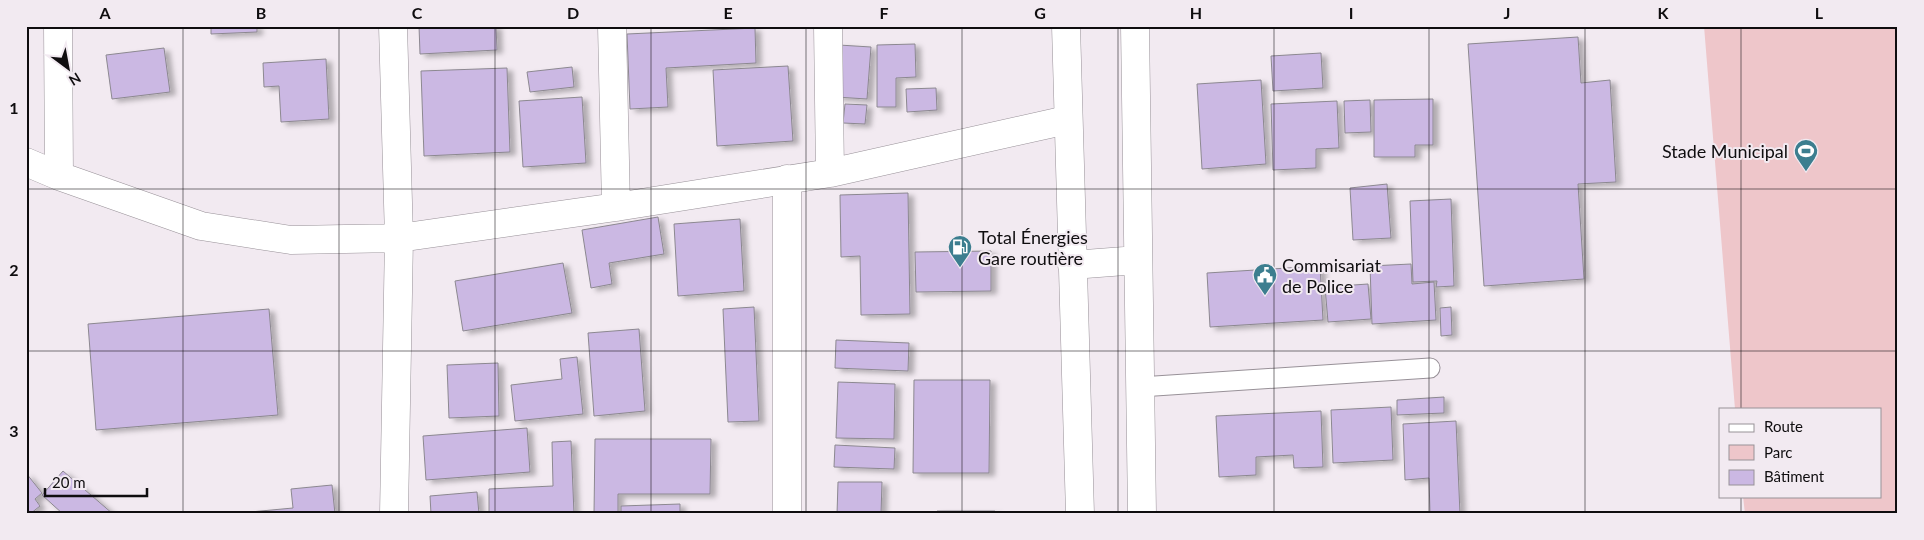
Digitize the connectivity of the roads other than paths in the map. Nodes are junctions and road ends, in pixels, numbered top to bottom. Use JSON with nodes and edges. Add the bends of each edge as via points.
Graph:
{"nodes":[{"id":1,"x":58,"y":26,"type":"edge"},
{"id":2,"x":393,"y":26,"type":"edge"},
{"id":3,"x":612,"y":26,"type":"edge"},
{"id":4,"x":828,"y":26,"type":"edge"},
{"id":5,"x":1066,"y":26,"type":"edge"},
{"id":6,"x":1135,"y":26,"type":"edge"},
{"id":7,"x":1067,"y":120,"type":"junction"},
{"id":8,"x":26,"y":162,"type":"edge"},
{"id":9,"x":830,"y":173,"type":"junction"},
{"id":10,"x":59,"y":176,"type":"junction"},
{"id":11,"x":787,"y":179,"type":"junction"},
{"id":12,"x":616,"y":207,"type":"junction"},
{"id":13,"x":399,"y":238,"type":"junction"},
{"id":14,"x":1138,"y":260,"type":"junction"},
{"id":15,"x":1072,"y":265,"type":"junction"},
{"id":16,"x":1430,"y":368,"type":"dead end"},
{"id":17,"x":1140,"y":387,"type":"junction"},
{"id":18,"x":394,"y":514,"type":"edge"},
{"id":19,"x":787,"y":514,"type":"edge"},
{"id":20,"x":1080,"y":514,"type":"edge"},
{"id":21,"x":1142,"y":514,"type":"edge"}],
"edges":[{"from":1,"to":10,"type":"main road"},
{"from":2,"to":13,"type":"main road"},
{"from":3,"to":12,"type":"main road"},
{"from":4,"to":9,"type":"main road"},
{"from":5,"to":7,"type":"main road"},
{"from":6,"to":14,"type":"main road"},
{"from":7,"to":9,"type":"main road"},
{"from":7,"to":15,"type":"main road"},
{"from":8,"to":10,"type":"main road"},
{"from":9,"to":11,"type":"main road"},
{"from":10,"to":13,"type":"main road","via":[[201,226],[291,240]]},
{"from":11,"to":12,"type":"main road"},
{"from":11,"to":19,"type":"main road"},
{"from":12,"to":13,"type":"main road"},
{"from":13,"to":18,"type":"main road"},
{"from":14,"to":15,"type":"main road"},
{"from":14,"to":17,"type":"main road"},
{"from":15,"to":20,"type":"main road"},
{"from":16,"to":17,"type":"lane"},
{"from":17,"to":21,"type":"main road"}]}
